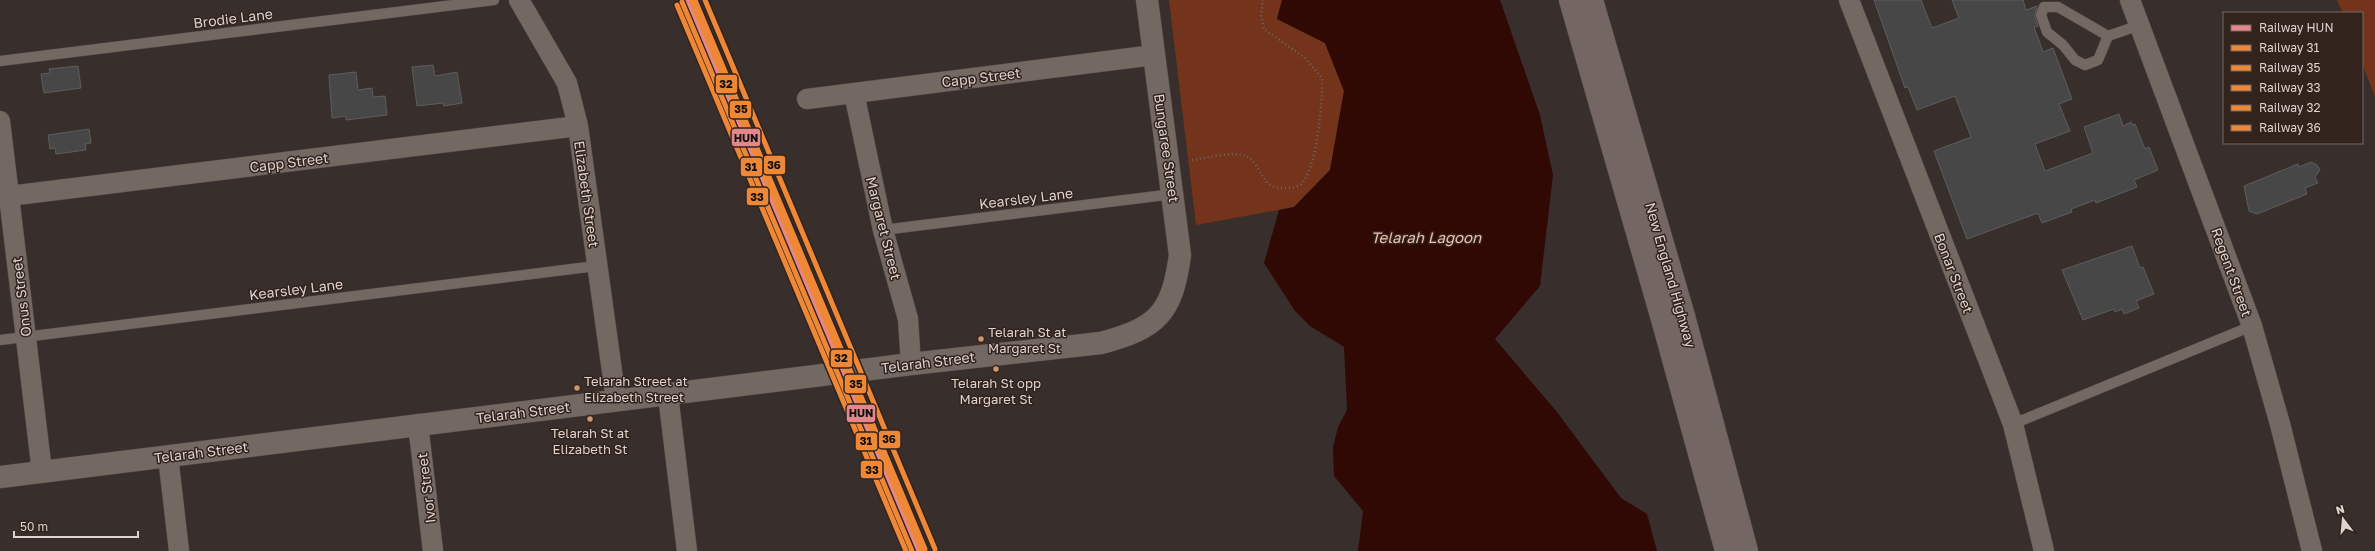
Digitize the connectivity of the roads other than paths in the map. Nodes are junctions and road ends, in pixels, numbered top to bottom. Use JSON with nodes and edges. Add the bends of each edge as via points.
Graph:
{"nodes":[{"id":1,"x":494,"y":0,"type":"edge"},
{"id":2,"x":518,"y":0,"type":"edge"},
{"id":3,"x":1147,"y":0,"type":"edge"},
{"id":4,"x":1570,"y":0,"type":"edge"},
{"id":5,"x":1592,"y":0,"type":"edge"},
{"id":6,"x":1849,"y":0,"type":"edge"},
{"id":7,"x":2130,"y":0,"type":"edge"},
{"id":8,"x":2140,"y":25,"type":"junction"},
{"id":9,"x":2108,"y":36,"type":"junction"},
{"id":10,"x":1154,"y":55,"type":"junction"},
{"id":11,"x":0,"y":61,"type":"edge"},
{"id":12,"x":854,"y":93,"type":"junction"},
{"id":13,"x":807,"y":99,"type":"dead end"},
{"id":14,"x":0,"y":121,"type":"edge"},
{"id":15,"x":578,"y":126,"type":"junction"},
{"id":16,"x":1173,"y":194,"type":"junction"},
{"id":17,"x":5,"y":197,"type":"edge"},
{"id":18,"x":883,"y":230,"type":"junction"},
{"id":19,"x":596,"y":266,"type":"junction"},
{"id":20,"x":1172,"y":296,"type":"joint"},
{"id":21,"x":2252,"y":326,"type":"junction"},
{"id":22,"x":26,"y":336,"type":"junction"},
{"id":23,"x":0,"y":340,"type":"edge"},
{"id":24,"x":911,"y":364,"type":"junction"},
{"id":25,"x":668,"y":395,"type":"junction"},
{"id":26,"x":616,"y":400,"type":"junction"},
{"id":27,"x":418,"y":424,"type":"junction"},
{"id":28,"x":2012,"y":424,"type":"junction"},
{"id":29,"x":168,"y":456,"type":"junction"},
{"id":30,"x":42,"y":472,"type":"junction"},
{"id":31,"x":0,"y":477,"type":"edge"},
{"id":32,"x":179,"y":551,"type":"edge"},
{"id":33,"x":433,"y":551,"type":"edge"},
{"id":34,"x":687,"y":551,"type":"edge"},
{"id":35,"x":1726,"y":551,"type":"edge"},
{"id":36,"x":1747,"y":551,"type":"edge"},
{"id":37,"x":2044,"y":551,"type":"edge"},
{"id":38,"x":2312,"y":551,"type":"edge"}],
"edges":[{"from":1,"to":11,"type":"lane","name":"Brodie Lane"},
{"from":2,"to":15,"type":"street","name":"Elizabeth Street","via":[[566,83]]},
{"from":3,"to":10,"type":"street","name":"Bungaree Street"},
{"from":4,"to":35,"type":"highway","name":"New England Highway"},
{"from":5,"to":36,"type":"highway","name":"New England Highway","via":[[1684,316]]},
{"from":6,"to":28,"type":"street","name":"Bonar Street"},
{"from":7,"to":8,"type":"street","name":"Regent Street"},
{"from":8,"to":9,"type":"lane"},
{"from":8,"to":21,"type":"street","name":"Regent Street"},
{"from":9,"to":9,"type":"lane","via":[[2098,60],[2085,64],[2075,60],[2063,44],[2047,32],[2041,14],[2044,7],[2058,7]]},
{"from":10,"to":12,"type":"street","name":"Capp Street"},
{"from":10,"to":16,"type":"street","name":"Bungaree Street"},
{"from":12,"to":13,"type":"street","name":"Capp Street"},
{"from":12,"to":18,"type":"street","name":"Margaret Street"},
{"from":14,"to":17,"type":"street","name":"Onus Street"},
{"from":15,"to":17,"type":"street","name":"Capp Street"},
{"from":15,"to":19,"type":"street","name":"Elizabeth Street"},
{"from":16,"to":18,"type":"lane","name":"Kearsley Lane"},
{"from":16,"to":20,"type":"street","name":"Bungaree Street","via":[[1180,255]]},
{"from":17,"to":22,"type":"street","name":"Onus Street"},
{"from":18,"to":24,"type":"street","name":"Margaret Street","via":[[908,319]]},
{"from":19,"to":22,"type":"lane","name":"Kearsley Lane"},
{"from":19,"to":26,"type":"street","name":"Elizabeth Street"},
{"from":20,"to":24,"type":"street","name":"Telarah Street","via":[[1154,321],[1130,335],[1108,341]]},
{"from":21,"to":28,"type":"lane"},
{"from":21,"to":38,"type":"street","name":"Regent Street"},
{"from":22,"to":23,"type":"lane","name":"Kearsley Lane"},
{"from":22,"to":30,"type":"street","name":"Onus Street"},
{"from":24,"to":25,"type":"street","name":"Telarah Street"},
{"from":25,"to":26,"type":"street","name":"Telarah Street"},
{"from":25,"to":34,"type":"street"},
{"from":26,"to":27,"type":"street","name":"Telarah Street"},
{"from":27,"to":29,"type":"street","name":"Telarah Street"},
{"from":27,"to":33,"type":"street","name":"Ivor Street"},
{"from":28,"to":37,"type":"street","name":"Bonar Street"},
{"from":29,"to":30,"type":"street","name":"Telarah Street"},
{"from":29,"to":32,"type":"street"},
{"from":30,"to":31,"type":"street","name":"Telarah Street"}]}
